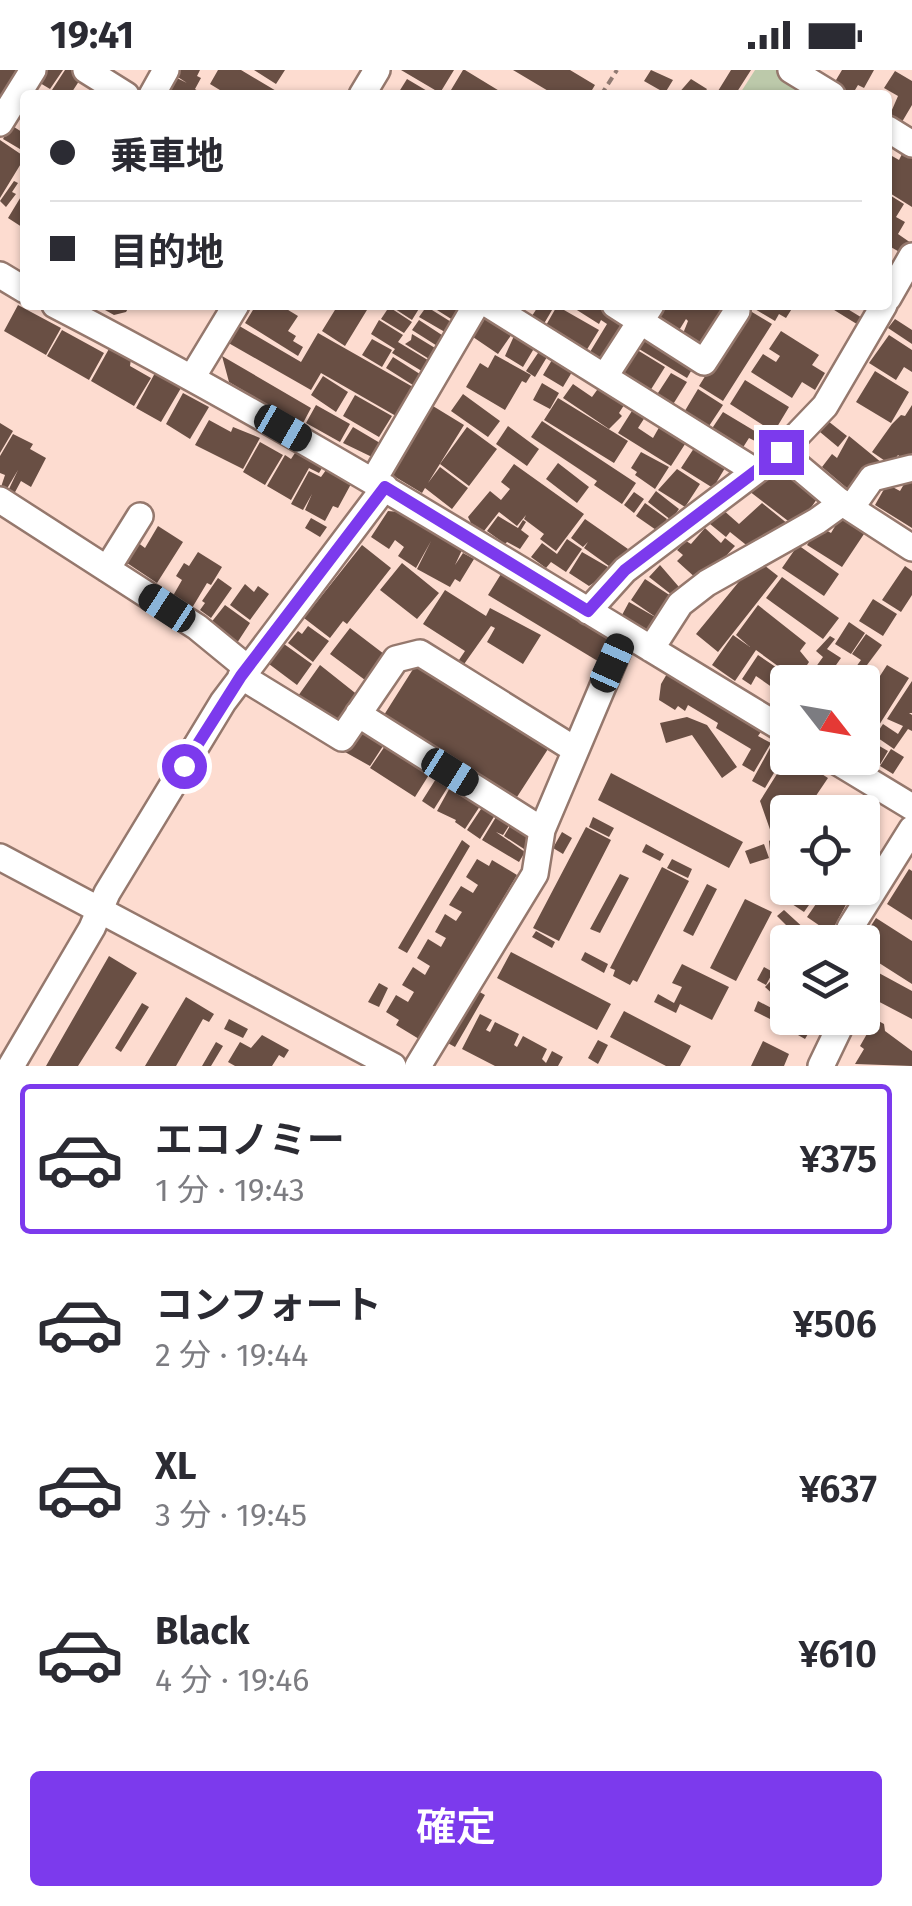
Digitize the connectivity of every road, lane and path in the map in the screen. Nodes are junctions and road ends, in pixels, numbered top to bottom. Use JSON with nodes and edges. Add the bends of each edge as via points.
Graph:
{"nodes":[{"id":1,"x":86,"y":70,"type":"edge"},
{"id":2,"x":792,"y":70,"type":"edge"},
{"id":3,"x":118,"y":90,"type":"edge"},
{"id":4,"x":824,"y":90,"type":"edge"},
{"id":5,"x":20,"y":91,"type":"edge"},
{"id":6,"x":0,"y":123,"type":"edge"},
{"id":7,"x":912,"y":256,"type":"edge"},
{"id":8,"x":892,"y":291,"type":"edge"},
{"id":9,"x":65,"y":310,"type":"edge"},
{"id":10,"x":233,"y":310,"type":"edge"},
{"id":11,"x":476,"y":310,"type":"edge"},
{"id":12,"x":485,"y":310,"type":"edge"},
{"id":13,"x":881,"y":310,"type":"edge"},
{"id":14,"x":737,"y":311,"type":"dead end"},
{"id":15,"x":646,"y":313,"type":"edge"},
{"id":16,"x":193,"y":376,"type":"junction"},
{"id":17,"x":606,"y":376,"type":"junction"},
{"id":18,"x":781,"y":452,"type":"junction"},
{"id":19,"x":912,"y":468,"type":"edge"},
{"id":20,"x":755,"y":472,"type":"junction"},
{"id":21,"x":379,"y":484,"type":"junction"},
{"id":22,"x":0,"y":500,"type":"edge"},
{"id":23,"x":846,"y":505,"type":"junction"},
{"id":24,"x":140,"y":516,"type":"dead end"},
{"id":25,"x":912,"y":548,"type":"edge"},
{"id":26,"x":107,"y":569,"type":"junction"},
{"id":27,"x":588,"y":611,"type":"junction"},
{"id":28,"x":625,"y":634,"type":"junction"},
{"id":29,"x":651,"y":649,"type":"junction"},
{"id":30,"x":244,"y":672,"type":"junction"},
{"id":31,"x":358,"y":714,"type":"junction"},
{"id":32,"x":770,"y":721,"type":"edge"},
{"id":33,"x":574,"y":749,"type":"junction"},
{"id":34,"x":858,"y":775,"type":"edge"},
{"id":35,"x":912,"y":807,"type":"edge"},
{"id":36,"x":912,"y":829,"type":"edge"},
{"id":37,"x":542,"y":830,"type":"junction"},
{"id":38,"x":0,"y":857,"type":"edge"},
{"id":39,"x":100,"y":911,"type":"junction"},
{"id":40,"x":852,"y":925,"type":"edge"},
{"id":41,"x":836,"y":1035,"type":"edge"},
{"id":42,"x":11,"y":1066,"type":"edge"},
{"id":43,"x":392,"y":1066,"type":"edge"},
{"id":44,"x":418,"y":1066,"type":"edge"},
{"id":45,"x":822,"y":1066,"type":"edge"}],
"edges":[{"from":1,"to":3,"type":"street"},
{"from":2,"to":4,"type":"street"},
{"from":5,"to":6,"type":"street"},
{"from":7,"to":8,"type":"street"},
{"from":9,"to":16,"type":"street"},
{"from":10,"to":16,"type":"street"},
{"from":11,"to":21,"type":"street"},
{"from":12,"to":17,"type":"street"},
{"from":13,"to":18,"type":"street","via":[[825,406]]},
{"from":14,"to":15,"type":"street","via":[[704,362]]},
{"from":15,"to":17,"type":"street"},
{"from":16,"to":21,"type":"street"},
{"from":17,"to":20,"type":"street"},
{"from":18,"to":20,"type":"street"},
{"from":18,"to":23,"type":"street"},
{"from":19,"to":23,"type":"street","via":[[872,478]]},
{"from":20,"to":27,"type":"street","via":[[625,570]]},
{"from":21,"to":27,"type":"street"},
{"from":21,"to":30,"type":"street"},
{"from":22,"to":26,"type":"street"},
{"from":23,"to":25,"type":"street"},
{"from":23,"to":29,"type":"street","via":[[707,583],[680,604]]},
{"from":24,"to":26,"type":"street"},
{"from":26,"to":30,"type":"street","via":[[197,627]]},
{"from":27,"to":28,"type":"street"},
{"from":28,"to":29,"type":"street"},
{"from":28,"to":33,"type":"street"},
{"from":29,"to":32,"type":"street"},
{"from":30,"to":31,"type":"street","via":[[342,738]]},
{"from":30,"to":39,"type":"street"},
{"from":31,"to":33,"type":"street","via":[[396,659],[420,653]]},
{"from":31,"to":37,"type":"street"},
{"from":33,"to":37,"type":"street"},
{"from":34,"to":35,"type":"street"},
{"from":36,"to":40,"type":"street"},
{"from":37,"to":44,"type":"street","via":[[535,874]]},
{"from":38,"to":39,"type":"street"},
{"from":39,"to":42,"type":"street"},
{"from":39,"to":43,"type":"street"},
{"from":41,"to":45,"type":"street"}]}
